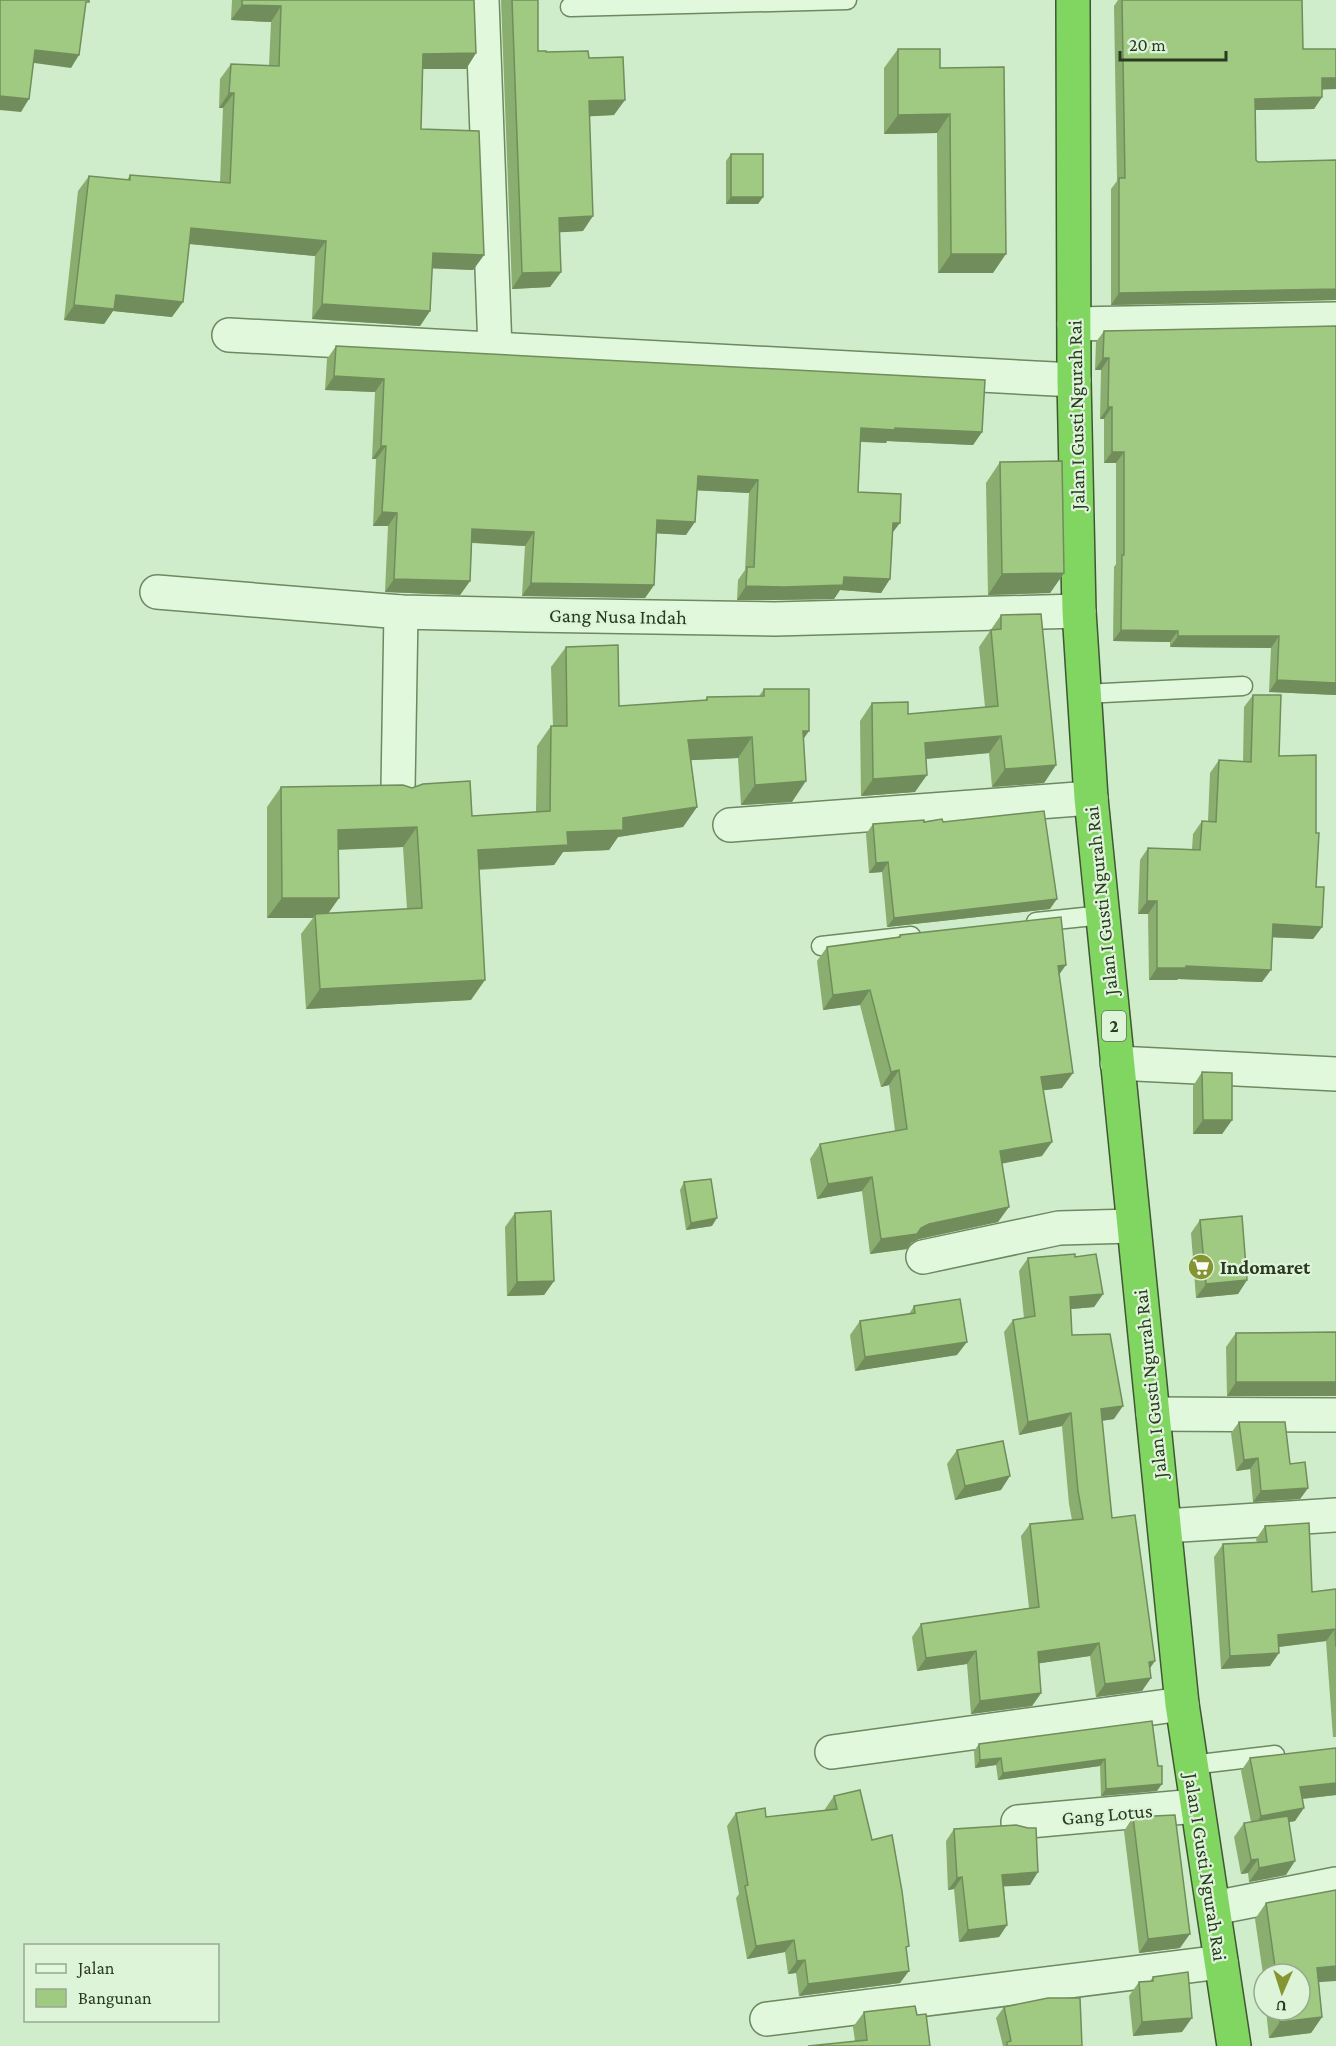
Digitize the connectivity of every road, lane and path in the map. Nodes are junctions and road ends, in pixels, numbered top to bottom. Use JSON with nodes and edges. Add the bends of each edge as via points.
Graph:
{"nodes":[{"id":1,"x":482,"y":0,"type":"edge"},
{"id":2,"x":847,"y":0,"type":"edge"},
{"id":3,"x":1073,"y":0,"type":"edge"},
{"id":4,"x":570,"y":7,"type":"dead end"},
{"id":5,"x":1336,"y":319,"type":"edge"},
{"id":6,"x":1074,"y":324,"type":"junction"},
{"id":7,"x":229,"y":335,"type":"dead end"},
{"id":8,"x":495,"y":349,"type":"junction"},
{"id":9,"x":1074,"y":380,"type":"junction"},
{"id":10,"x":157,"y":592,"type":"dead end"},
{"id":11,"x":1079,"y":611,"type":"junction"},
{"id":12,"x":401,"y":612,"type":"junction"},
{"id":13,"x":1243,"y":686,"type":"dead end"},
{"id":14,"x":1084,"y":694,"type":"junction"},
{"id":15,"x":399,"y":789,"type":"edge"},
{"id":16,"x":1091,"y":798,"type":"junction"},
{"id":17,"x":730,"y":825,"type":"dead end"},
{"id":18,"x":1103,"y":915,"type":"junction"},
{"id":19,"x":1021,"y":924,"type":"edge"},
{"id":20,"x":927,"y":934,"type":"edge"},
{"id":21,"x":821,"y":946,"type":"dead end"},
{"id":22,"x":1117,"y":1063,"type":"junction"},
{"id":23,"x":1336,"y":1074,"type":"edge"},
{"id":24,"x":1133,"y":1226,"type":"junction"},
{"id":25,"x":923,"y":1257,"type":"dead end"},
{"id":26,"x":1153,"y":1414,"type":"junction"},
{"id":27,"x":1336,"y":1415,"type":"edge"},
{"id":28,"x":1336,"y":1515,"type":"edge"},
{"id":29,"x":1165,"y":1526,"type":"junction"},
{"id":30,"x":1182,"y":1704,"type":"junction"},
{"id":31,"x":832,"y":1752,"type":"dead end"},
{"id":32,"x":1291,"y":1753,"type":"edge"},
{"id":33,"x":1191,"y":1765,"type":"junction"},
{"id":34,"x":1196,"y":1806,"type":"junction"},
{"id":35,"x":1018,"y":1822,"type":"dead end"},
{"id":36,"x":1336,"y":1884,"type":"edge"},
{"id":37,"x":1214,"y":1908,"type":"junction"},
{"id":38,"x":1221,"y":1962,"type":"junction"},
{"id":39,"x":767,"y":2019,"type":"dead end"},
{"id":40,"x":1234,"y":2046,"type":"edge"}],
"edges":[{"from":1,"to":8,"type":"street"},
{"from":2,"to":4,"type":"lane"},
{"from":3,"to":6,"type":"highway","name":"Jalan I Gusti Ngurah Rai","number":"2"},
{"from":5,"to":6,"type":"street"},
{"from":6,"to":9,"type":"highway","name":"Jalan I Gusti Ngurah Rai","number":"2"},
{"from":7,"to":8,"type":"street"},
{"from":8,"to":9,"type":"street"},
{"from":9,"to":11,"type":"highway","name":"Jalan I Gusti Ngurah Rai","number":"2"},
{"from":10,"to":12,"type":"street","name":"Gang Nusa Indah"},
{"from":11,"to":12,"type":"street","name":"Gang Nusa Indah","via":[[775,619]]},
{"from":11,"to":14,"type":"highway","name":"Jalan I Gusti Ngurah Rai","number":"2"},
{"from":12,"to":15,"type":"street"},
{"from":13,"to":14,"type":"lane"},
{"from":14,"to":16,"type":"highway","name":"Jalan I Gusti Ngurah Rai","number":"2"},
{"from":16,"to":17,"type":"street"},
{"from":16,"to":18,"type":"highway","name":"Jalan I Gusti Ngurah Rai","number":"2"},
{"from":18,"to":19,"type":"lane"},
{"from":18,"to":22,"type":"highway","name":"Jalan I Gusti Ngurah Rai","number":"2"},
{"from":20,"to":21,"type":"lane"},
{"from":22,"to":23,"type":"street"},
{"from":22,"to":24,"type":"highway","name":"Jalan I Gusti Ngurah Rai","number":"2"},
{"from":24,"to":25,"type":"street","via":[[1059,1228]]},
{"from":24,"to":26,"type":"highway","name":"Jalan I Gusti Ngurah Rai","number":"2"},
{"from":26,"to":27,"type":"street"},
{"from":26,"to":29,"type":"highway","name":"Jalan I Gusti Ngurah Rai","number":"2"},
{"from":28,"to":29,"type":"street"},
{"from":29,"to":30,"type":"highway","name":"Jalan I Gusti Ngurah Rai","number":"2"},
{"from":30,"to":31,"type":"street"},
{"from":30,"to":33,"type":"highway","name":"Jalan I Gusti Ngurah Rai","number":"2"},
{"from":32,"to":33,"type":"lane"},
{"from":33,"to":34,"type":"highway","name":"Jalan I Gusti Ngurah Rai","number":"2"},
{"from":34,"to":35,"type":"street","name":"Gang Lotus"},
{"from":34,"to":37,"type":"highway","name":"Jalan I Gusti Ngurah Rai","number":"2"},
{"from":36,"to":37,"type":"street"},
{"from":37,"to":38,"type":"highway","name":"Jalan I Gusti Ngurah Rai","number":"2"},
{"from":38,"to":39,"type":"street"},
{"from":38,"to":40,"type":"highway","name":"Jalan I Gusti Ngurah Rai","number":"2"}]}
